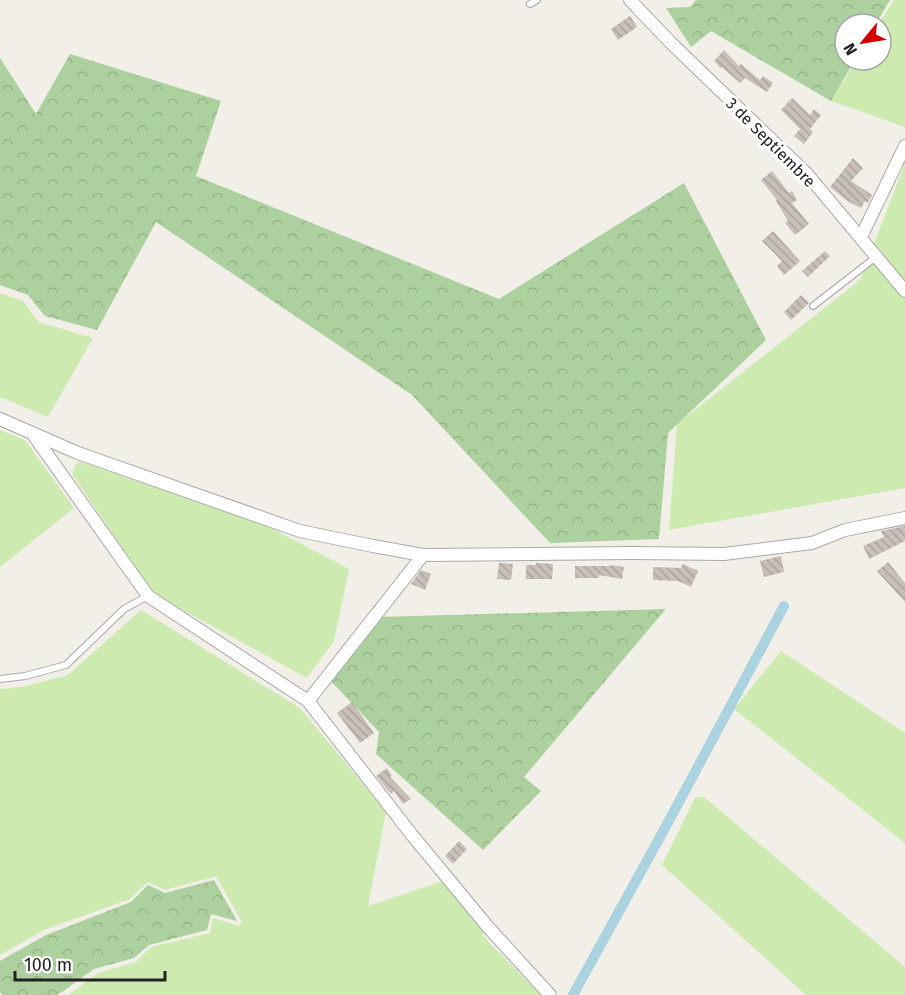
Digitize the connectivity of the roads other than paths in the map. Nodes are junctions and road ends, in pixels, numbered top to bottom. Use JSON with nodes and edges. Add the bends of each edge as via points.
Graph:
{"nodes":[{"id":1,"x":537,"y":0,"type":"edge"},
{"id":2,"x":630,"y":0,"type":"edge"},
{"id":3,"x":530,"y":4,"type":"dead end"},
{"id":4,"x":905,"y":146,"type":"edge"},
{"id":5,"x":861,"y":237,"type":"junction"},
{"id":6,"x":877,"y":257,"type":"junction"},
{"id":7,"x":905,"y":291,"type":"edge"},
{"id":8,"x":813,"y":306,"type":"dead end"},
{"id":9,"x":0,"y":419,"type":"edge"},
{"id":10,"x":32,"y":433,"type":"junction"},
{"id":11,"x":905,"y":518,"type":"edge"},
{"id":12,"x":423,"y":555,"type":"junction"},
{"id":13,"x":148,"y":596,"type":"junction"},
{"id":14,"x":0,"y":679,"type":"edge"},
{"id":15,"x":308,"y":701,"type":"junction"},
{"id":16,"x":550,"y":995,"type":"edge"}],
"edges":[{"from":1,"to":3,"type":"lane"},
{"from":2,"to":5,"type":"street","name":"3 de Septiembre","via":[[807,174]]},
{"from":4,"to":5,"type":"street"},
{"from":5,"to":6,"type":"street","name":"3 de Septiembre"},
{"from":6,"to":7,"type":"street","name":"3 de Septiembre"},
{"from":6,"to":8,"type":"lane"},
{"from":9,"to":10,"type":"street"},
{"from":10,"to":12,"type":"street","via":[[300,531]]},
{"from":10,"to":13,"type":"street"},
{"from":11,"to":12,"type":"street","via":[[845,530],[812,543],[724,554]]},
{"from":12,"to":15,"type":"street"},
{"from":13,"to":14,"type":"lane","via":[[124,609],[66,665]]},
{"from":13,"to":15,"type":"street"},
{"from":15,"to":16,"type":"street","via":[[412,835]]}]}
